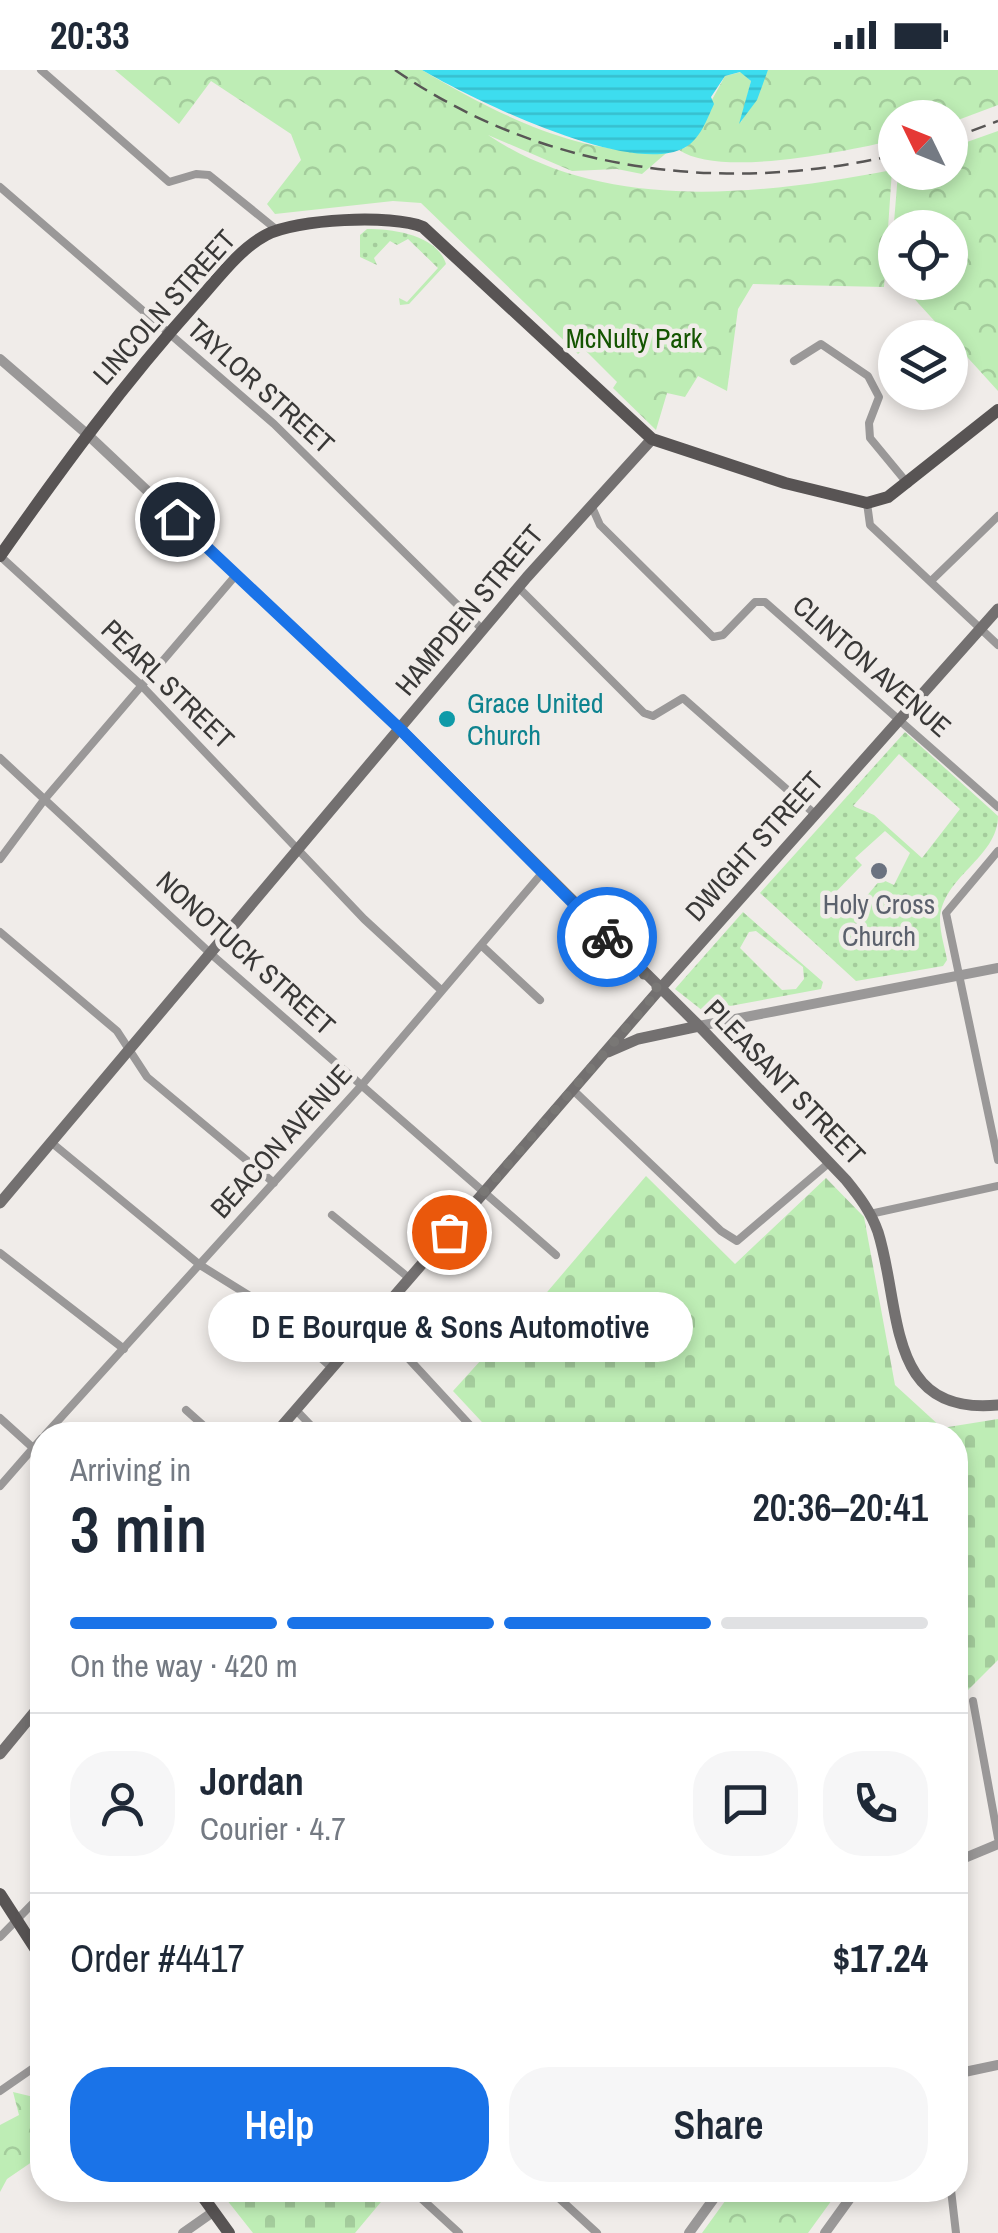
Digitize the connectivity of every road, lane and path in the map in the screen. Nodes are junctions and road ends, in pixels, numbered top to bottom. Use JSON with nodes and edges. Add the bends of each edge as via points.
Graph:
{"nodes":[{"id":1,"x":42,"y":70,"type":"edge"},
{"id":2,"x":0,"y":187,"type":"edge"},
{"id":3,"x":277,"y":230,"type":"junction"},
{"id":4,"x":169,"y":333,"type":"junction"},
{"id":5,"x":0,"y":359,"type":"edge"},
{"id":6,"x":794,"y":361,"type":"dead end"},
{"id":7,"x":998,"y":410,"type":"edge"},
{"id":8,"x":88,"y":435,"type":"junction"},
{"id":9,"x":652,"y":439,"type":"junction"},
{"id":10,"x":908,"y":484,"type":"junction"},
{"id":11,"x":866,"y":503,"type":"junction"},
{"id":12,"x":592,"y":507,"type":"junction"},
{"id":13,"x":998,"y":516,"type":"edge"},
{"id":14,"x":0,"y":556,"type":"edge"},
{"id":15,"x":236,"y":575,"type":"junction"},
{"id":16,"x":931,"y":581,"type":"junction"},
{"id":17,"x":518,"y":587,"type":"junction"},
{"id":18,"x":998,"y":609,"type":"edge"},
{"id":19,"x":980,"y":629,"type":"junction"},
{"id":20,"x":483,"y":630,"type":"junction"},
{"id":21,"x":998,"y":645,"type":"edge"},
{"id":22,"x":141,"y":685,"type":"junction"},
{"id":23,"x":900,"y":719,"type":"junction"},
{"id":24,"x":400,"y":729,"type":"junction"},
{"id":25,"x":0,"y":758,"type":"edge"},
{"id":26,"x":44,"y":800,"type":"junction"},
{"id":27,"x":998,"y":808,"type":"edge"},
{"id":28,"x":816,"y":815,"type":"junction"},
{"id":29,"x":300,"y":849,"type":"junction"},
{"id":30,"x":998,"y":851,"type":"edge"},
{"id":31,"x":0,"y":860,"type":"edge"},
{"id":32,"x":543,"y":872,"type":"junction"},
{"id":33,"x":0,"y":932,"type":"edge"},
{"id":34,"x":481,"y":945,"type":"junction"},
{"id":35,"x":211,"y":954,"type":"junction"},
{"id":36,"x":998,"y":968,"type":"edge"},
{"id":37,"x":962,"y":976,"type":"junction"},
{"id":38,"x":442,"y":990,"type":"junction"},
{"id":39,"x":659,"y":990,"type":"junction"},
{"id":40,"x":540,"y":1000,"type":"dead end"},
{"id":41,"x":700,"y":1026,"type":"junction"},
{"id":42,"x":129,"y":1051,"type":"junction"},
{"id":43,"x":604,"y":1054,"type":"junction"},
{"id":44,"x":361,"y":1086,"type":"junction"},
{"id":45,"x":572,"y":1090,"type":"junction"},
{"id":46,"x":52,"y":1143,"type":"junction"},
{"id":47,"x":998,"y":1160,"type":"edge"},
{"id":48,"x":830,"y":1162,"type":"junction"},
{"id":49,"x":274,"y":1183,"type":"junction"},
{"id":50,"x":998,"y":1186,"type":"edge"},
{"id":51,"x":484,"y":1190,"type":"junction"},
{"id":52,"x":0,"y":1203,"type":"edge"},
{"id":53,"x":870,"y":1214,"type":"junction"},
{"id":54,"x":332,"y":1215,"type":"dead end"},
{"id":55,"x":0,"y":1254,"type":"edge"},
{"id":56,"x":556,"y":1255,"type":"dead end"},
{"id":57,"x":200,"y":1265,"type":"junction"},
{"id":58,"x":409,"y":1278,"type":"junction"},
{"id":59,"x":372,"y":1320,"type":"junction"},
{"id":60,"x":124,"y":1350,"type":"junction"},
{"id":61,"x":330,"y":1367,"type":"junction"},
{"id":62,"x":998,"y":1405,"type":"edge"},
{"id":63,"x":186,"y":1410,"type":"dead end"},
{"id":64,"x":296,"y":1410,"type":"junction"},
{"id":65,"x":0,"y":1418,"type":"edge"},
{"id":66,"x":57,"y":1422,"type":"edge"},
{"id":67,"x":199,"y":1422,"type":"edge"},
{"id":68,"x":285,"y":1422,"type":"edge"},
{"id":69,"x":308,"y":1422,"type":"edge"},
{"id":70,"x":467,"y":1422,"type":"edge"},
{"id":71,"x":30,"y":1444,"type":"edge"},
{"id":72,"x":30,"y":1452,"type":"edge"},
{"id":73,"x":0,"y":1486,"type":"edge"},
{"id":74,"x":973,"y":1701,"type":"dead end"},
{"id":75,"x":30,"y":1718,"type":"edge"},
{"id":76,"x":0,"y":1754,"type":"edge"},
{"id":77,"x":998,"y":1841,"type":"edge"},
{"id":78,"x":968,"y":1856,"type":"edge"},
{"id":79,"x":0,"y":1894,"type":"edge"},
{"id":80,"x":30,"y":1907,"type":"edge"},
{"id":81,"x":18,"y":1920,"type":"junction"},
{"id":82,"x":0,"y":1937,"type":"edge"},
{"id":83,"x":30,"y":1940,"type":"edge"},
{"id":84,"x":998,"y":2065,"type":"edge"},
{"id":85,"x":30,"y":2070,"type":"edge"},
{"id":86,"x":968,"y":2071,"type":"edge"},
{"id":87,"x":0,"y":2091,"type":"edge"},
{"id":88,"x":207,"y":2202,"type":"edge"},
{"id":89,"x":425,"y":2202,"type":"edge"},
{"id":90,"x":563,"y":2202,"type":"edge"},
{"id":91,"x":711,"y":2202,"type":"edge"},
{"id":92,"x":847,"y":2202,"type":"edge"},
{"id":93,"x":952,"y":2202,"type":"edge"},
{"id":94,"x":214,"y":2212,"type":"junction"},
{"id":95,"x":184,"y":2233,"type":"edge"},
{"id":96,"x":229,"y":2233,"type":"edge"},
{"id":97,"x":459,"y":2233,"type":"edge"},
{"id":98,"x":597,"y":2233,"type":"edge"},
{"id":99,"x":689,"y":2233,"type":"edge"},
{"id":100,"x":825,"y":2233,"type":"edge"},
{"id":101,"x":956,"y":2233,"type":"edge"}],
"edges":[{"from":1,"to":3,"type":"street","via":[[169,182],[209,175]]},
{"from":2,"to":4,"type":"street","name":"TAYLOR STREET"},
{"from":3,"to":4,"type":"main road","name":"LINCOLN STREET","via":[[248,248]]},
{"from":3,"to":9,"type":"main road","name":"LINCOLN STREET","via":[[381,218],[423,227]]},
{"from":4,"to":8,"type":"main road","name":"LINCOLN STREET"},
{"from":4,"to":20,"type":"street","name":"TAYLOR STREET","via":[[274,424]]},
{"from":5,"to":8,"type":"street","name":"PLEASANT STREET"},
{"from":6,"to":10,"type":"street","via":[[821,344],[868,376],[879,397],[870,438]]},
{"from":7,"to":10,"type":"main road"},
{"from":8,"to":14,"type":"main road","name":"LINCOLN STREET"},
{"from":8,"to":15,"type":"street","name":"PLEASANT STREET"},
{"from":9,"to":11,"type":"main road"},
{"from":9,"to":12,"type":"main road","name":"HAMPDEN STREET"},
{"from":10,"to":11,"type":"main road"},
{"from":11,"to":16,"type":"street","via":[[870,525]]},
{"from":12,"to":17,"type":"main road","name":"HAMPDEN STREET"},
{"from":12,"to":23,"type":"street","name":"CLINTON AVENUE","via":[[600,525],[712,637],[723,635],[755,602],[765,602]]},
{"from":13,"to":16,"type":"street"},
{"from":14,"to":22,"type":"street","name":"PEARL STREET"},
{"from":15,"to":22,"type":"street"},
{"from":15,"to":24,"type":"street","name":"PLEASANT STREET"},
{"from":16,"to":19,"type":"street"},
{"from":17,"to":20,"type":"main road","name":"HAMPDEN STREET"},
{"from":17,"to":28,"type":"street","via":[[644,713],[653,716],[683,698]]},
{"from":18,"to":19,"type":"main road","name":"DWIGHT STREET"},
{"from":19,"to":21,"type":"street"},
{"from":19,"to":23,"type":"main road","name":"DWIGHT STREET"},
{"from":20,"to":24,"type":"main road","name":"HAMPDEN STREET"},
{"from":22,"to":26,"type":"street"},
{"from":22,"to":29,"type":"street","name":"PEARL STREET"},
{"from":23,"to":27,"type":"street","name":"CLINTON AVENUE"},
{"from":23,"to":28,"type":"main road","name":"DWIGHT STREET"},
{"from":24,"to":29,"type":"main road","name":"HAMPDEN STREET"},
{"from":24,"to":32,"type":"main road","name":"PLEASANT STREET"},
{"from":25,"to":26,"type":"street","name":"NONOTUCK STREET"},
{"from":26,"to":31,"type":"street"},
{"from":26,"to":35,"type":"street","name":"NONOTUCK STREET"},
{"from":28,"to":39,"type":"main road","name":"DWIGHT STREET"},
{"from":29,"to":35,"type":"main road","name":"HAMPDEN STREET"},
{"from":29,"to":38,"type":"street","name":"PEARL STREET"},
{"from":30,"to":37,"type":"street","via":[[946,913]]},
{"from":32,"to":34,"type":"street","name":"BEACON AVENUE"},
{"from":32,"to":39,"type":"main road","name":"PLEASANT STREET"},
{"from":33,"to":42,"type":"street","via":[[116,1031]]},
{"from":34,"to":38,"type":"street","name":"BEACON AVENUE"},
{"from":34,"to":40,"type":"street"},
{"from":35,"to":42,"type":"main road","name":"HAMPDEN STREET"},
{"from":35,"to":44,"type":"street","name":"NONOTUCK STREET"},
{"from":36,"to":37,"type":"street"},
{"from":37,"to":41,"type":"street"},
{"from":37,"to":47,"type":"street"},
{"from":38,"to":44,"type":"street","name":"BEACON AVENUE"},
{"from":39,"to":41,"type":"main road","name":"PLEASANT STREET"},
{"from":39,"to":43,"type":"main road","name":"DWIGHT STREET"},
{"from":41,"to":43,"type":"main road"},
{"from":41,"to":48,"type":"main road","name":"PLEASANT STREET"},
{"from":42,"to":46,"type":"main road","name":"HAMPDEN STREET"},
{"from":42,"to":49,"type":"street","via":[[147,1077]]},
{"from":43,"to":45,"type":"main road","name":"DWIGHT STREET"},
{"from":44,"to":49,"type":"street","name":"BEACON AVENUE"},
{"from":44,"to":51,"type":"street","name":"NONOTUCK STREET"},
{"from":45,"to":48,"type":"street","via":[[738,1241]]},
{"from":45,"to":51,"type":"main road","name":"DWIGHT STREET"},
{"from":46,"to":52,"type":"main road","name":"HAMPDEN STREET"},
{"from":46,"to":57,"type":"street"},
{"from":48,"to":53,"type":"main road","name":"PLEASANT STREET"},
{"from":49,"to":57,"type":"street","name":"BEACON AVENUE"},
{"from":50,"to":53,"type":"street"},
{"from":51,"to":56,"type":"street","name":"NONOTUCK STREET"},
{"from":51,"to":58,"type":"main road","name":"DWIGHT STREET"},
{"from":53,"to":62,"type":"main road","name":"PLEASANT STREET","via":[[917,1380],[955,1404]]},
{"from":54,"to":58,"type":"street"},
{"from":55,"to":60,"type":"street"},
{"from":57,"to":60,"type":"street","name":"BEACON AVENUE"},
{"from":57,"to":61,"type":"street","via":[[253,1298]]},
{"from":58,"to":59,"type":"main road","name":"DWIGHT STREET"},
{"from":59,"to":61,"type":"main road","name":"DWIGHT STREET"},
{"from":59,"to":70,"type":"street"},
{"from":60,"to":66,"type":"street","name":"BEACON AVENUE"},
{"from":61,"to":64,"type":"main road","name":"DWIGHT STREET"},
{"from":63,"to":67,"type":"street"},
{"from":64,"to":68,"type":"main road","name":"DWIGHT STREET"},
{"from":64,"to":69,"type":"street"},
{"from":65,"to":71,"type":"street"},
{"from":72,"to":73,"type":"street","name":"BEACON AVENUE"},
{"from":74,"to":77,"type":"street"},
{"from":75,"to":76,"type":"main road"},
{"from":77,"to":78,"type":"street"},
{"from":79,"to":81,"type":"main road"},
{"from":80,"to":81,"type":"street"},
{"from":81,"to":82,"type":"street"},
{"from":81,"to":83,"type":"main road"},
{"from":84,"to":86,"type":"street"},
{"from":85,"to":87,"type":"street"},
{"from":88,"to":94,"type":"main road"},
{"from":89,"to":97,"type":"street"},
{"from":90,"to":98,"type":"street"},
{"from":91,"to":99,"type":"street"},
{"from":92,"to":100,"type":"street"},
{"from":93,"to":101,"type":"street"},
{"from":94,"to":95,"type":"street"},
{"from":94,"to":96,"type":"main road"}]}
